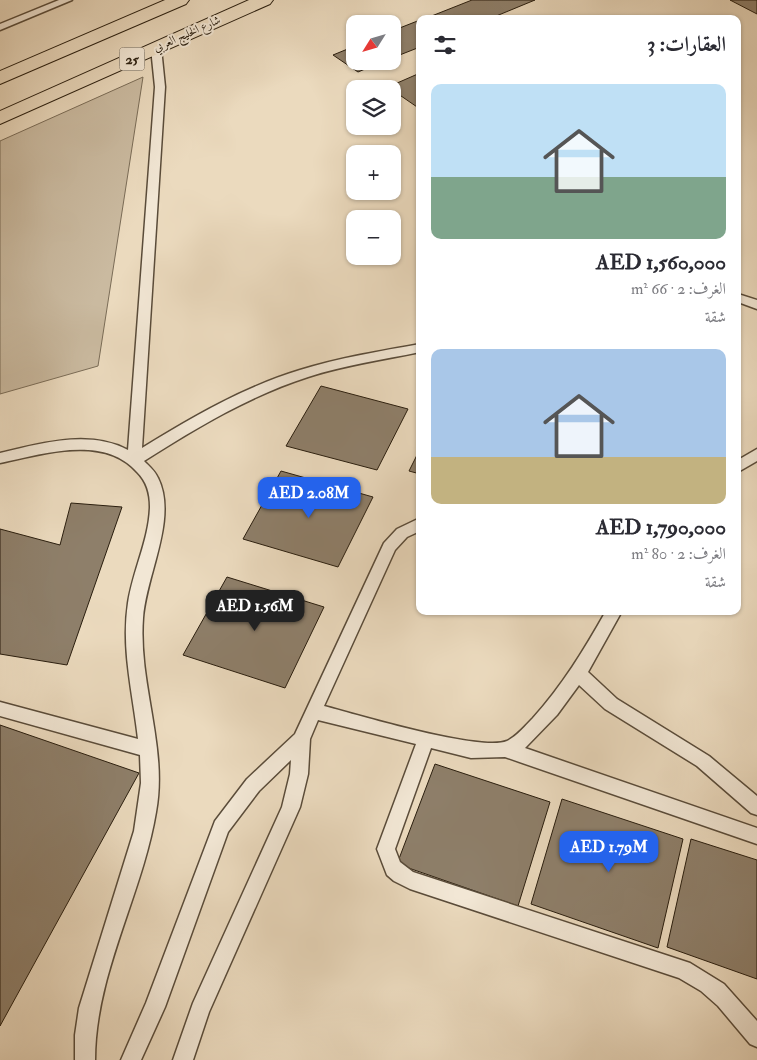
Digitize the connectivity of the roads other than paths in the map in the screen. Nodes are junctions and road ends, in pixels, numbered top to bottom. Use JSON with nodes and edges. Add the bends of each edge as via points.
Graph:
{"nodes":[{"id":1,"x":67,"y":0,"type":"edge"},
{"id":2,"x":264,"y":0,"type":"edge"},
{"id":3,"x":174,"y":2,"type":"edge"},
{"id":4,"x":0,"y":27,"type":"edge"},
{"id":5,"x":156,"y":48,"type":"junction"},
{"id":6,"x":0,"y":78,"type":"edge"},
{"id":7,"x":0,"y":118,"type":"edge"},
{"id":8,"x":741,"y":299,"type":"edge"},
{"id":9,"x":757,"y":305,"type":"edge"},
{"id":10,"x":416,"y":349,"type":"edge"},
{"id":11,"x":757,"y":454,"type":"edge"},
{"id":12,"x":0,"y":458,"type":"edge"},
{"id":13,"x":134,"y":460,"type":"junction"},
{"id":14,"x":741,"y":465,"type":"edge"},
{"id":15,"x":416,"y":526,"type":"edge"},
{"id":16,"x":612,"y":615,"type":"edge"},
{"id":17,"x":579,"y":674,"type":"junction"},
{"id":18,"x":0,"y":709,"type":"edge"},
{"id":19,"x":313,"y":711,"type":"junction"},
{"id":20,"x":301,"y":739,"type":"junction"},
{"id":21,"x":426,"y":739,"type":"junction"},
{"id":22,"x":505,"y":749,"type":"junction"},
{"id":23,"x":150,"y":750,"type":"junction"},
{"id":24,"x":757,"y":807,"type":"edge"},
{"id":25,"x":757,"y":836,"type":"edge"},
{"id":26,"x":757,"y":1037,"type":"edge"},
{"id":27,"x":85,"y":1060,"type":"edge"},
{"id":28,"x":131,"y":1060,"type":"edge"},
{"id":29,"x":183,"y":1060,"type":"edge"}],
"edges":[{"from":1,"to":4,"type":"lane"},
{"from":2,"to":5,"type":"main road","name":"شارع الخليج العربي","number":"25"},
{"from":3,"to":6,"type":"main road","number":"25"},
{"from":5,"to":7,"type":"main road","name":"شارع الخليج العربي","number":"25"},
{"from":5,"to":13,"type":"lane","via":[[160,87]]},
{"from":8,"to":9,"type":"lane"},
{"from":10,"to":13,"type":"lane","via":[[329,366],[266,388],[198,422]]},
{"from":11,"to":14,"type":"lane"},
{"from":12,"to":13,"type":"lane","via":[[53,447],[82,445],[108,448]]},
{"from":13,"to":23,"type":"lane","via":[[150,478],[158,499],[136,603],[134,631],[139,696]]},
{"from":15,"to":19,"type":"lane","via":[[389,547]]},
{"from":16,"to":17,"type":"lane"},
{"from":17,"to":22,"type":"lane","via":[[562,700],[527,736]]},
{"from":17,"to":24,"type":"lane","via":[[611,704],[704,761]]},
{"from":18,"to":23,"type":"lane"},
{"from":19,"to":20,"type":"lane"},
{"from":19,"to":21,"type":"lane"},
{"from":20,"to":28,"type":"lane","via":[[253,785],[221,826],[155,1007]]},
{"from":20,"to":29,"type":"lane","via":[[299,774],[290,807],[200,1010]]},
{"from":21,"to":22,"type":"lane","via":[[486,752]]},
{"from":21,"to":26,"type":"lane","via":[[386,849],[394,872],[683,970],[723,996]]},
{"from":22,"to":25,"type":"lane"},
{"from":23,"to":27,"type":"lane","via":[[148,807],[142,838],[89,1008]]}]}
